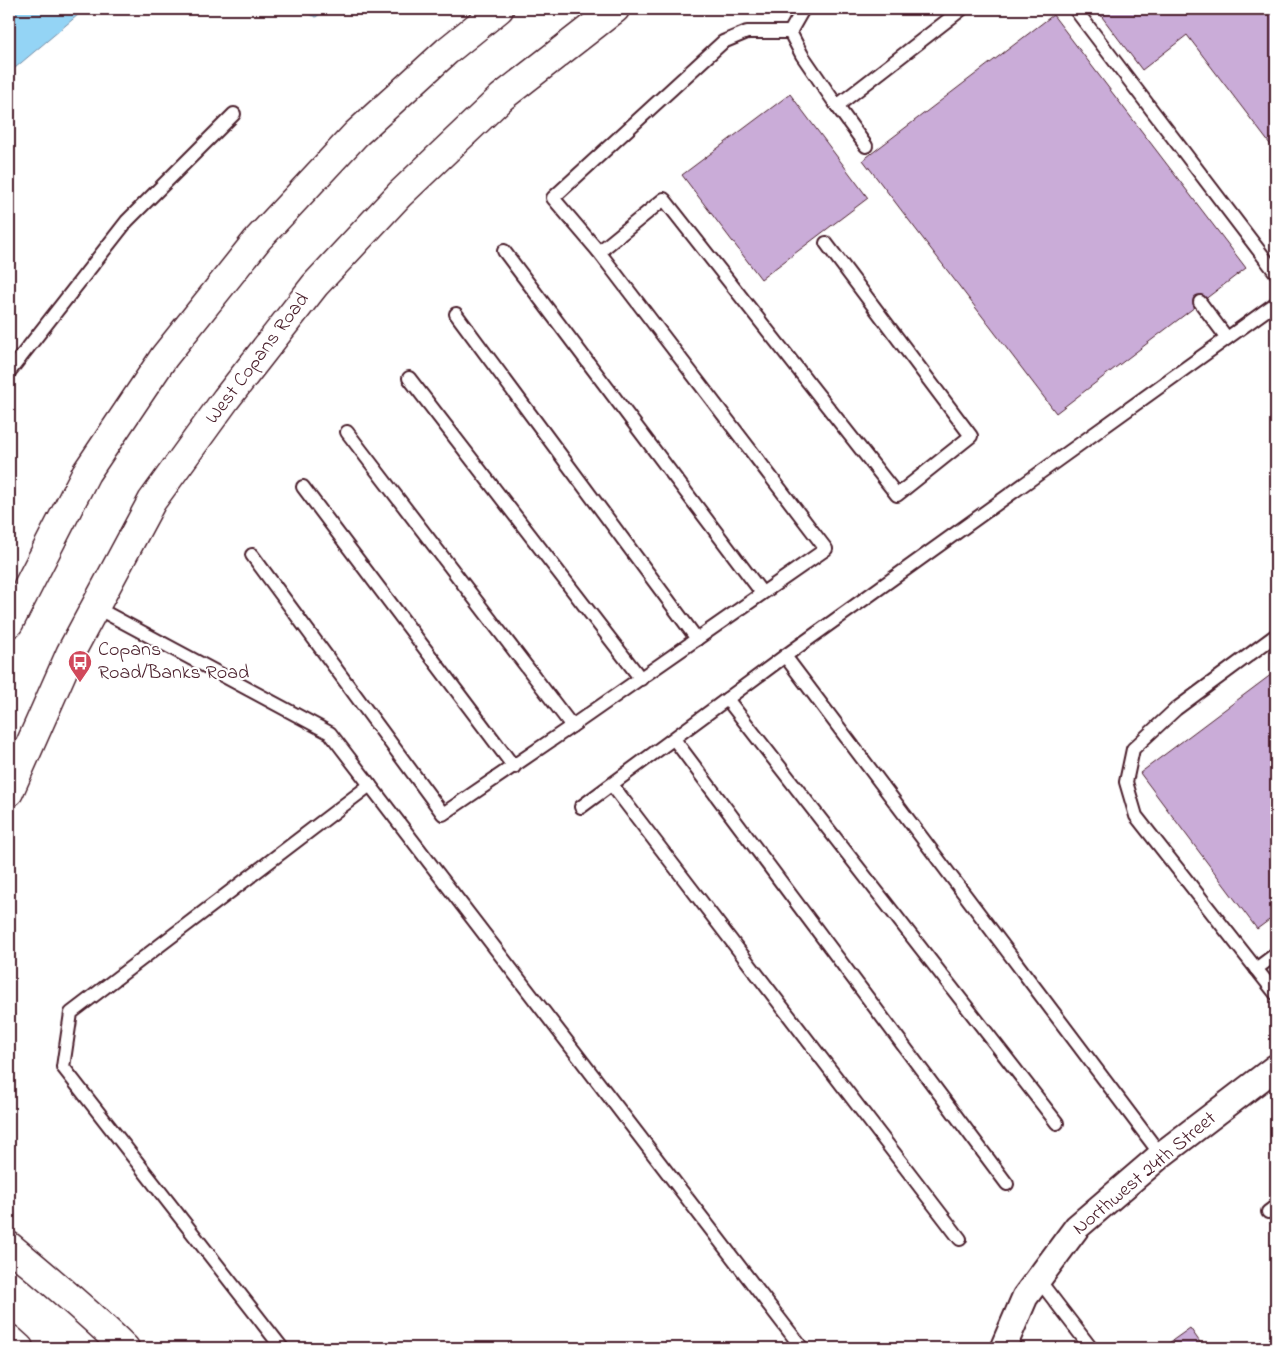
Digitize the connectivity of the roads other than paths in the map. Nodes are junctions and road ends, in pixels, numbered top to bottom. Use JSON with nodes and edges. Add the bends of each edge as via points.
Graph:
{"nodes":[{"id":1,"x":500,"y":9,"type":"edge"},
{"id":2,"x":615,"y":9,"type":"edge"},
{"id":3,"x":804,"y":9,"type":"edge"},
{"id":4,"x":962,"y":9,"type":"edge"},
{"id":5,"x":1075,"y":9,"type":"edge"},
{"id":6,"x":790,"y":32,"type":"junction"},
{"id":7,"x":837,"y":106,"type":"junction"},
{"id":8,"x":234,"y":114,"type":"dead end"},
{"id":9,"x":866,"y":146,"type":"dead end"},
{"id":10,"x":826,"y":243,"type":"dead end"},
{"id":11,"x":504,"y":251,"type":"dead end"},
{"id":12,"x":599,"y":252,"type":"junction"},
{"id":13,"x":1276,"y":273,"type":"edge"},
{"id":14,"x":1200,"y":302,"type":"dead end"},
{"id":15,"x":1276,"y":303,"type":"edge"},
{"id":16,"x":456,"y":314,"type":"dead end"},
{"id":17,"x":1226,"y":338,"type":"junction"},
{"id":18,"x":9,"y":372,"type":"edge"},
{"id":19,"x":409,"y":378,"type":"dead end"},
{"id":20,"x":347,"y":432,"type":"dead end"},
{"id":21,"x":303,"y":487,"type":"dead end"},
{"id":22,"x":252,"y":555,"type":"dead end"},
{"id":23,"x":762,"y":593,"type":"junction"},
{"id":24,"x":95,"y":607,"type":"junction"},
{"id":25,"x":9,"y":623,"type":"edge"},
{"id":26,"x":1276,"y":635,"type":"edge"},
{"id":27,"x":697,"y":639,"type":"junction"},
{"id":28,"x":784,"y":656,"type":"junction"},
{"id":29,"x":641,"y":679,"type":"junction"},
{"id":30,"x":727,"y":699,"type":"junction"},
{"id":31,"x":572,"y":726,"type":"junction"},
{"id":32,"x":674,"y":739,"type":"junction"},
{"id":33,"x":514,"y":766,"type":"junction"},
{"id":34,"x":370,"y":785,"type":"junction"},
{"id":35,"x":612,"y":785,"type":"junction"},
{"id":36,"x":9,"y":792,"type":"edge"},
{"id":37,"x":581,"y":807,"type":"dead end"},
{"id":38,"x":1276,"y":954,"type":"edge"},
{"id":39,"x":1256,"y":969,"type":"junction"},
{"id":40,"x":1276,"y":994,"type":"edge"},
{"id":41,"x":1276,"y":1067,"type":"edge"},
{"id":42,"x":1057,"y":1123,"type":"dead end"},
{"id":43,"x":1160,"y":1156,"type":"junction"},
{"id":44,"x":1007,"y":1184,"type":"dead end"},
{"id":45,"x":960,"y":1239,"type":"dead end"},
{"id":46,"x":9,"y":1246,"type":"edge"},
{"id":47,"x":1038,"y":1279,"type":"junction"},
{"id":48,"x":9,"y":1339,"type":"edge"},
{"id":49,"x":19,"y":1348,"type":"edge"},
{"id":50,"x":125,"y":1348,"type":"edge"},
{"id":51,"x":282,"y":1348,"type":"edge"},
{"id":52,"x":802,"y":1348,"type":"edge"},
{"id":53,"x":1003,"y":1348,"type":"edge"},
{"id":54,"x":1091,"y":1348,"type":"edge"}],
"edges":[{"from":1,"to":25,"type":"main road","via":[[447,51],[356,134],[258,239],[164,357],[86,473]]},
{"from":2,"to":24,"type":"main road","name":"West Copans Road","via":[[502,97],[400,194],[315,285],[152,501]]},
{"from":3,"to":6,"type":"lane"},
{"from":4,"to":7,"type":"lane"},
{"from":5,"to":13,"type":"lane"},
{"from":6,"to":7,"type":"lane"},
{"from":6,"to":12,"type":"lane","via":[[747,32],[723,42],[553,198]]},
{"from":7,"to":9,"type":"lane"},
{"from":8,"to":18,"type":"lane","via":[[127,222]]},
{"from":10,"to":12,"type":"lane","via":[[971,436],[897,495],[664,199]]},
{"from":11,"to":23,"type":"lane"},
{"from":12,"to":23,"type":"lane","via":[[826,549]]},
{"from":14,"to":17,"type":"lane"},
{"from":15,"to":17,"type":"lane"},
{"from":16,"to":27,"type":"lane"},
{"from":17,"to":28,"type":"lane"},
{"from":19,"to":29,"type":"lane"},
{"from":20,"to":31,"type":"lane"},
{"from":21,"to":33,"type":"lane"},
{"from":22,"to":33,"type":"lane","via":[[443,814]]},
{"from":23,"to":27,"type":"lane"},
{"from":24,"to":34,"type":"lane","via":[[330,733]]},
{"from":24,"to":36,"type":"main road","name":"West Copans Road","via":[[71,652]]},
{"from":26,"to":39,"type":"lane","via":[[1176,709],[1133,749],[1126,782],[1136,816]]},
{"from":27,"to":29,"type":"lane"},
{"from":28,"to":30,"type":"lane"},
{"from":28,"to":43,"type":"lane"},
{"from":29,"to":31,"type":"lane"},
{"from":30,"to":32,"type":"lane"},
{"from":30,"to":42,"type":"lane"},
{"from":31,"to":33,"type":"lane"},
{"from":32,"to":35,"type":"lane"},
{"from":32,"to":44,"type":"lane"},
{"from":34,"to":51,"type":"lane","via":[[71,1013],[63,1067]]},
{"from":34,"to":52,"type":"lane"},
{"from":35,"to":37,"type":"lane"},
{"from":35,"to":45,"type":"lane"},
{"from":38,"to":39,"type":"lane"},
{"from":39,"to":40,"type":"lane"},
{"from":41,"to":43,"type":"street","name":"Northwest 24th Street"},
{"from":43,"to":47,"type":"street","name":"Northwest 24th Street","via":[[1077,1227]]},
{"from":46,"to":50,"type":"main road"},
{"from":47,"to":53,"type":"street","name":"Northwest 24th Street","via":[[1025,1297]]},
{"from":47,"to":54,"type":"lane"},
{"from":48,"to":49,"type":"main road"}]}
